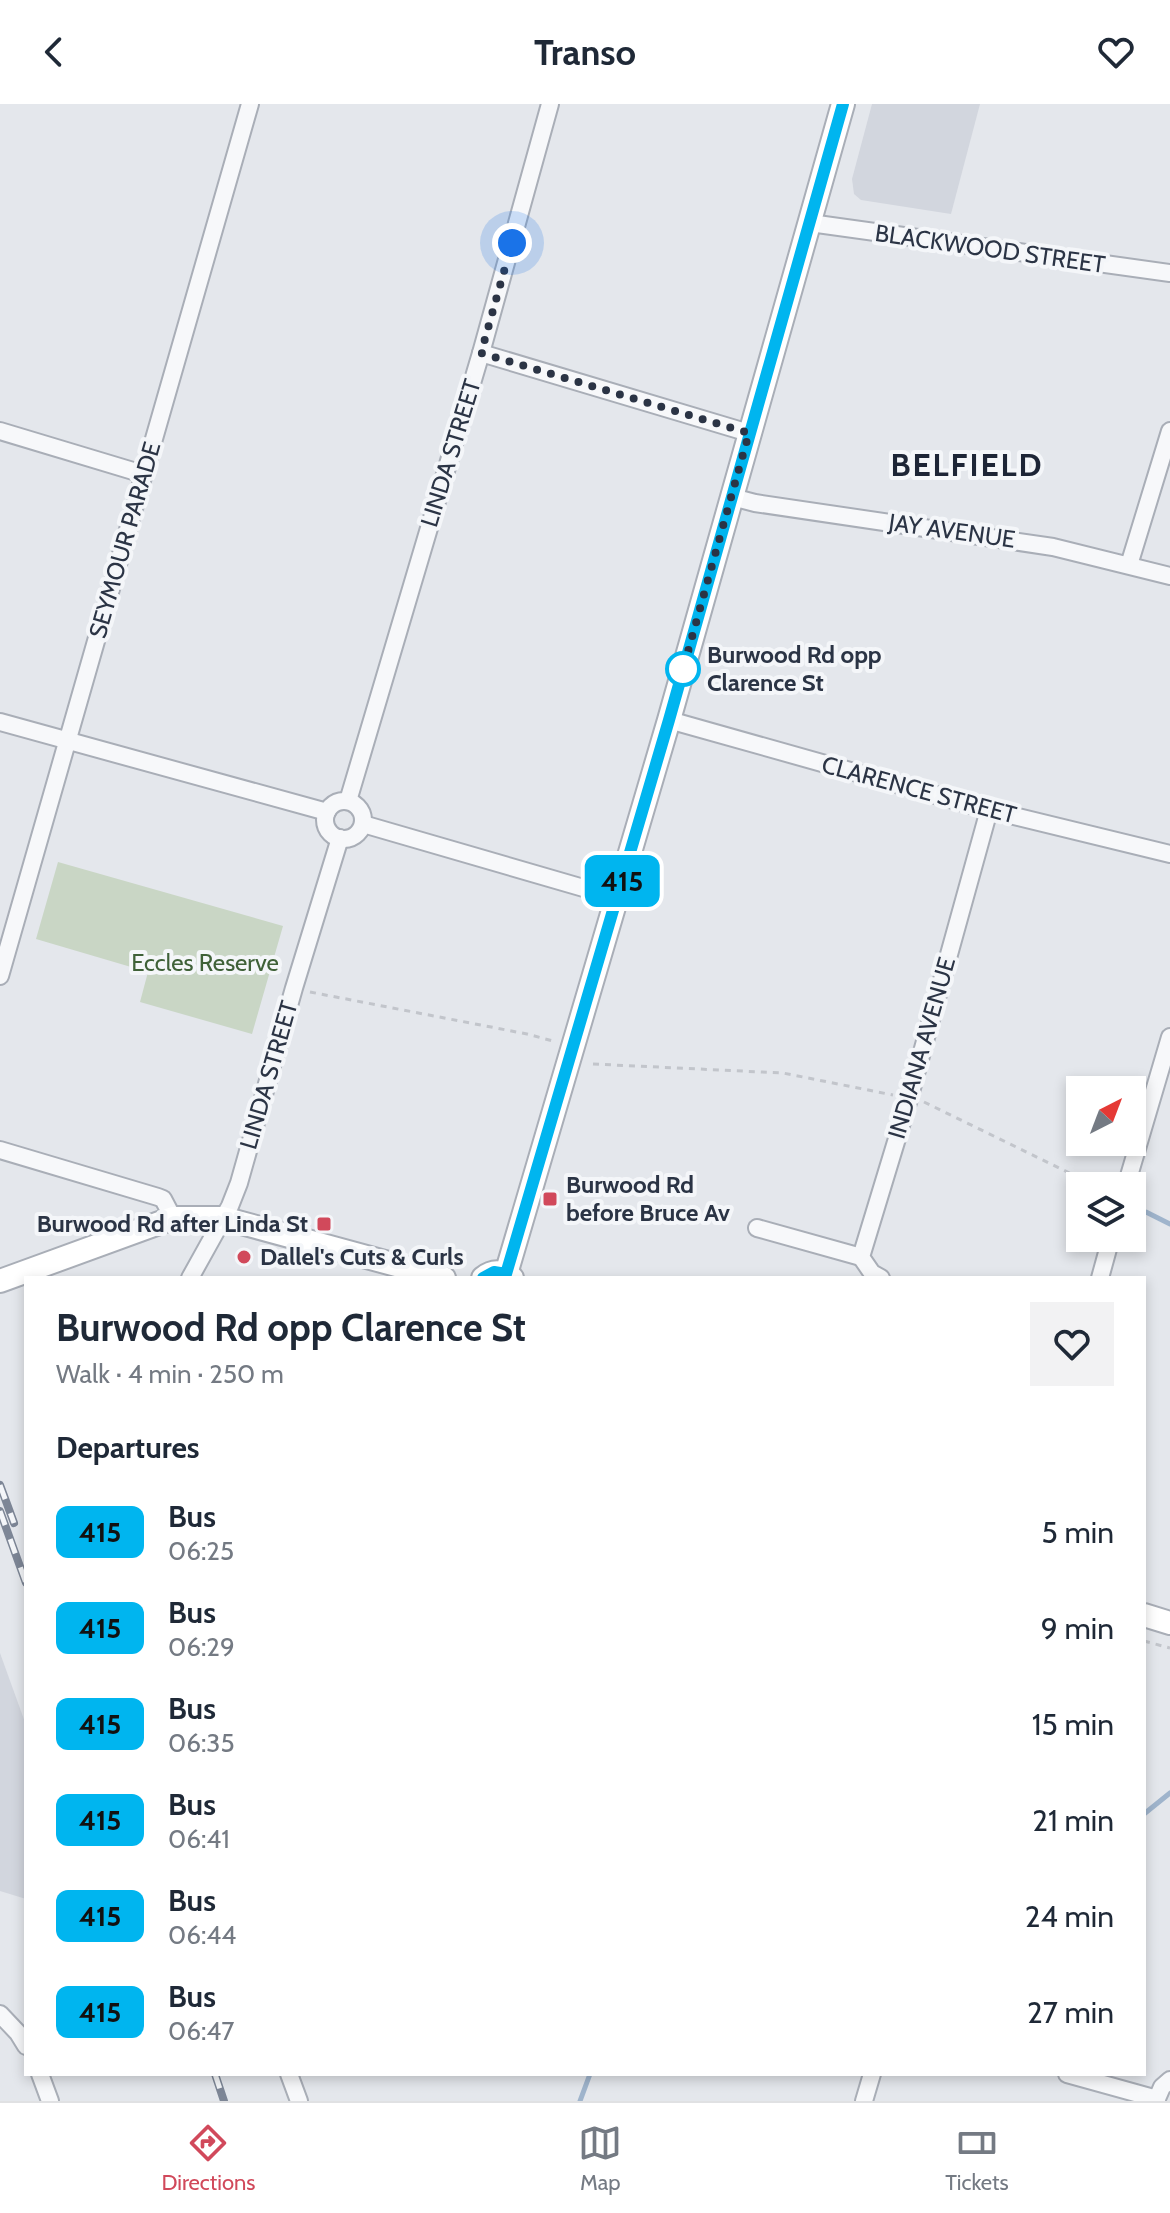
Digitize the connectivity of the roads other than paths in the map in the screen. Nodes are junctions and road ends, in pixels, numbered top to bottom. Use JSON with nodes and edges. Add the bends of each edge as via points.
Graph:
{"nodes":[{"id":1,"x":250,"y":104,"type":"edge"},
{"id":2,"x":550,"y":104,"type":"edge"},
{"id":3,"x":843,"y":104,"type":"edge"},
{"id":4,"x":810,"y":223,"type":"junction"},
{"id":5,"x":1170,"y":273,"type":"edge"},
{"id":6,"x":481,"y":353,"type":"junction"},
{"id":7,"x":0,"y":431,"type":"edge"},
{"id":8,"x":1170,"y":431,"type":"edge"},
{"id":9,"x":749,"y":433,"type":"junction"},
{"id":10,"x":143,"y":474,"type":"junction"},
{"id":11,"x":732,"y":497,"type":"junction"},
{"id":12,"x":1129,"y":565,"type":"junction"},
{"id":13,"x":1170,"y":576,"type":"edge"},
{"id":14,"x":669,"y":720,"type":"junction"},
{"id":15,"x":0,"y":722,"type":"edge"},
{"id":16,"x":68,"y":742,"type":"junction"},
{"id":17,"x":348,"y":801,"type":"junction"},
{"id":18,"x":989,"y":810,"type":"junction"},
{"id":19,"x":327,"y":812,"type":"junction"},
{"id":20,"x":363,"y":824,"type":"junction"},
{"id":21,"x":340,"y":838,"type":"junction"},
{"id":22,"x":1170,"y":854,"type":"edge"},
{"id":23,"x":618,"y":898,"type":"junction"},
{"id":24,"x":0,"y":976,"type":"edge"},
{"id":25,"x":1170,"y":1037,"type":"edge"},
{"id":26,"x":0,"y":1150,"type":"edge"},
{"id":27,"x":1130,"y":1172,"type":"edge"},
{"id":28,"x":173,"y":1218,"type":"junction"},
{"id":29,"x":223,"y":1218,"type":"junction"},
{"id":30,"x":757,"y":1228,"type":"dead end"},
{"id":31,"x":1107,"y":1252,"type":"edge"},
{"id":32,"x":861,"y":1257,"type":"junction"},
{"id":33,"x":191,"y":1276,"type":"edge"},
{"id":34,"x":437,"y":1276,"type":"edge"},
{"id":35,"x":487,"y":1276,"type":"edge"},
{"id":36,"x":509,"y":1276,"type":"edge"},
{"id":37,"x":877,"y":1276,"type":"edge"},
{"id":38,"x":1101,"y":1276,"type":"edge"},
{"id":39,"x":0,"y":1281,"type":"edge"},
{"id":40,"x":1146,"y":1616,"type":"edge"},
{"id":41,"x":1170,"y":1623,"type":"edge"},
{"id":42,"x":0,"y":2014,"type":"edge"},
{"id":43,"x":24,"y":2043,"type":"edge"},
{"id":44,"x":41,"y":2076,"type":"edge"},
{"id":45,"x":290,"y":2076,"type":"edge"},
{"id":46,"x":871,"y":2076,"type":"edge"},
{"id":47,"x":1074,"y":2076,"type":"edge"},
{"id":48,"x":1170,"y":2080,"type":"edge"},
{"id":49,"x":1157,"y":2100,"type":"edge"},
{"id":50,"x":50,"y":2101,"type":"edge"},
{"id":51,"x":299,"y":2101,"type":"edge"},
{"id":52,"x":864,"y":2101,"type":"edge"}],
"edges":[{"from":1,"to":10,"type":"street","name":"SEYMOUR PARADE"},
{"from":2,"to":6,"type":"street","name":"LINDA STREET"},
{"from":3,"to":4,"type":"main road"},
{"from":4,"to":5,"type":"street","name":"BLACKWOOD STREET"},
{"from":4,"to":9,"type":"main road"},
{"from":6,"to":9,"type":"street"},
{"from":6,"to":17,"type":"street","name":"LINDA STREET"},
{"from":7,"to":10,"type":"street"},
{"from":8,"to":12,"type":"street"},
{"from":9,"to":11,"type":"main road"},
{"from":10,"to":16,"type":"street","name":"SEYMOUR PARADE"},
{"from":11,"to":12,"type":"street","name":"JAY AVENUE","via":[[1053,547]]},
{"from":11,"to":14,"type":"main road"},
{"from":12,"to":13,"type":"street","name":"JAY AVENUE"},
{"from":14,"to":18,"type":"street","name":"CLARENCE STREET"},
{"from":14,"to":23,"type":"main road"},
{"from":15,"to":16,"type":"street"},
{"from":16,"to":19,"type":"street"},
{"from":16,"to":24,"type":"street","name":"SEYMOUR PARADE"},
{"from":17,"to":19,"type":"street","via":[[335,803]]},
{"from":17,"to":20,"type":"street","via":[[359,807]]},
{"from":18,"to":22,"type":"street","name":"CLARENCE STREET"},
{"from":18,"to":32,"type":"street","name":"INDIANA AVENUE"},
{"from":19,"to":21,"type":"street","via":[[327,827]]},
{"from":20,"to":21,"type":"street","via":[[351,837]]},
{"from":20,"to":23,"type":"street"},
{"from":21,"to":29,"type":"street","name":"LINDA STREET","via":[[239,1183]]},
{"from":23,"to":36,"type":"main road"},
{"from":25,"to":27,"type":"street"},
{"from":26,"to":28,"type":"street","via":[[158,1197]]},
{"from":28,"to":29,"type":"main road"},
{"from":28,"to":39,"type":"main road"},
{"from":29,"to":33,"type":"street","name":"LINDA STREET"},
{"from":29,"to":34,"type":"main road"},
{"from":30,"to":32,"type":"street"},
{"from":31,"to":38,"type":"street"},
{"from":32,"to":37,"type":"street"},
{"from":35,"to":36,"type":"main road"},
{"from":40,"to":41,"type":"main road"},
{"from":42,"to":43,"type":"street"},
{"from":44,"to":50,"type":"street"},
{"from":45,"to":51,"type":"street"},
{"from":46,"to":52,"type":"street"},
{"from":47,"to":49,"type":"street"},
{"from":48,"to":49,"type":"street"}]}
